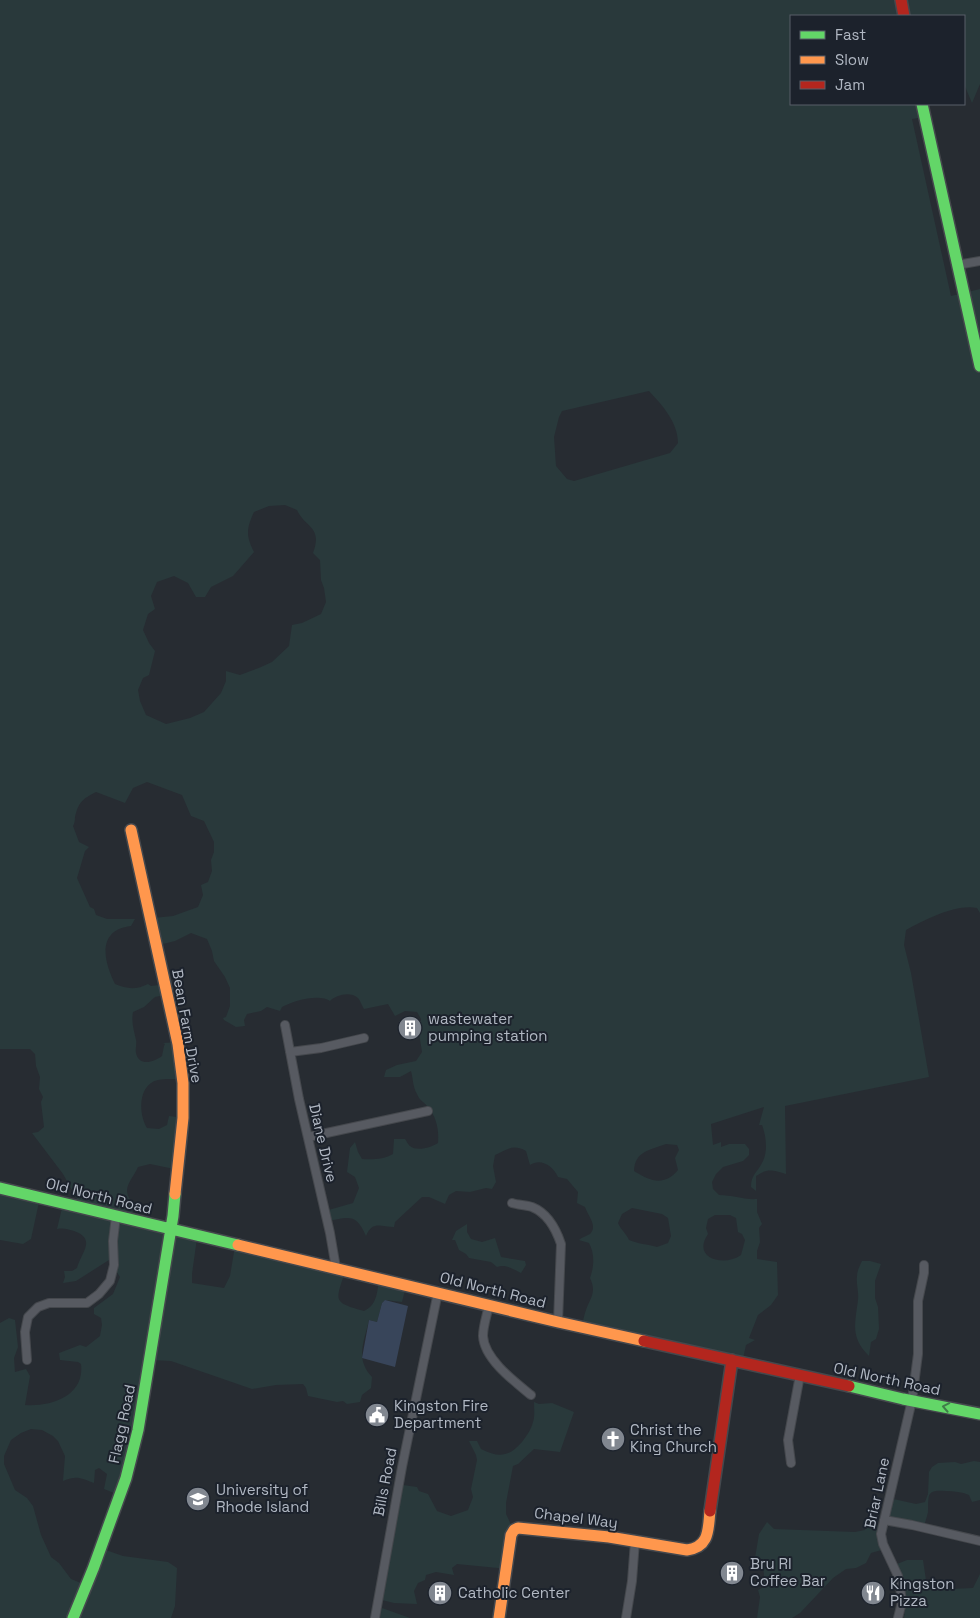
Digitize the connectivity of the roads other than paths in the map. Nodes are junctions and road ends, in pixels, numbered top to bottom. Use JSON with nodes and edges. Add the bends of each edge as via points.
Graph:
{"nodes":[{"id":1,"x":901,"y":0,"type":"edge"},
{"id":2,"x":904,"y":15,"type":"edge"},
{"id":3,"x":922,"y":105,"type":"edge"},
{"id":4,"x":980,"y":261,"type":"edge"},
{"id":5,"x":957,"y":265,"type":"junction"},
{"id":6,"x":980,"y":366,"type":"edge"},
{"id":7,"x":131,"y":830,"type":"dead end"},
{"id":8,"x":285,"y":1025,"type":"dead end"},
{"id":9,"x":364,"y":1038,"type":"dead end"},
{"id":10,"x":290,"y":1052,"type":"junction"},
{"id":11,"x":428,"y":1111,"type":"dead end"},
{"id":12,"x":308,"y":1136,"type":"junction"},
{"id":13,"x":0,"y":1188,"type":"edge"},
{"id":14,"x":512,"y":1204,"type":"dead end"},
{"id":15,"x":116,"y":1216,"type":"junction"},
{"id":16,"x":170,"y":1229,"type":"junction"},
{"id":17,"x":924,"y":1265,"type":"dead end"},
{"id":18,"x":336,"y":1268,"type":"junction"},
{"id":19,"x":438,"y":1292,"type":"junction"},
{"id":20,"x":489,"y":1305,"type":"junction"},
{"id":21,"x":558,"y":1322,"type":"junction"},
{"id":22,"x":27,"y":1360,"type":"dead end"},
{"id":23,"x":732,"y":1360,"type":"junction"},
{"id":24,"x":800,"y":1375,"type":"junction"},
{"id":25,"x":531,"y":1395,"type":"dead end"},
{"id":26,"x":912,"y":1400,"type":"junction"},
{"id":27,"x":980,"y":1414,"type":"edge"},
{"id":28,"x":791,"y":1462,"type":"dead end"},
{"id":29,"x":884,"y":1520,"type":"junction"},
{"id":30,"x":635,"y":1541,"type":"junction"},
{"id":31,"x":980,"y":1541,"type":"edge"},
{"id":32,"x":73,"y":1618,"type":"edge"},
{"id":33,"x":375,"y":1618,"type":"edge"},
{"id":34,"x":499,"y":1618,"type":"edge"},
{"id":35,"x":626,"y":1618,"type":"edge"},
{"id":36,"x":898,"y":1618,"type":"edge"}],
"edges":[{"from":1,"to":2,"type":"street"},
{"from":3,"to":5,"type":"street"},
{"from":4,"to":5,"type":"street"},
{"from":5,"to":6,"type":"street"},
{"from":7,"to":16,"type":"street","name":"Bean Farm Drive","via":[[184,1083],[180,1156]]},
{"from":8,"to":10,"type":"street","name":"Diane Drive"},
{"from":9,"to":10,"type":"street"},
{"from":10,"to":12,"type":"street","name":"Diane Drive"},
{"from":11,"to":12,"type":"street"},
{"from":12,"to":18,"type":"street","name":"Diane Drive"},
{"from":13,"to":15,"type":"street","name":"Old North Road"},
{"from":14,"to":21,"type":"street","via":[[532,1207],[542,1213],[557,1232],[561,1244]]},
{"from":15,"to":16,"type":"street","name":"Old North Road"},
{"from":15,"to":22,"type":"street","via":[[114,1265],[110,1281],[87,1303],[49,1303],[38,1307],[28,1317],[25,1332]]},
{"from":16,"to":18,"type":"street","name":"Old North Road"},
{"from":16,"to":32,"type":"street","name":"Flagg Road","via":[[142,1405],[126,1478]]},
{"from":17,"to":26,"type":"street","name":"Briar Lane","via":[[918,1301],[918,1343]]},
{"from":18,"to":19,"type":"street","name":"Old North Road"},
{"from":19,"to":20,"type":"street","name":"Old North Road"},
{"from":19,"to":33,"type":"street","name":"Bills Road"},
{"from":20,"to":21,"type":"street","name":"Old North Road"},
{"from":20,"to":25,"type":"street","via":[[483,1336],[486,1349],[513,1381]]},
{"from":21,"to":23,"type":"street","name":"Old North Road"},
{"from":23,"to":24,"type":"street","name":"Old North Road"},
{"from":23,"to":30,"type":"street","via":[[704,1543],[696,1549],[687,1550]]},
{"from":24,"to":26,"type":"street","name":"Old North Road"},
{"from":24,"to":28,"type":"street","via":[[788,1440]]},
{"from":27,"to":26,"type":"street","name":"Old North Road","one_way":true},
{"from":26,"to":29,"type":"street","name":"Briar Lane"},
{"from":29,"to":31,"type":"street"},
{"from":29,"to":36,"type":"street","name":"Briar Lane","via":[[883,1544],[900,1587],[902,1602]]},
{"from":30,"to":34,"type":"street","name":"Chapel Way","via":[[523,1527],[514,1530]]},
{"from":30,"to":35,"type":"street"}]}
